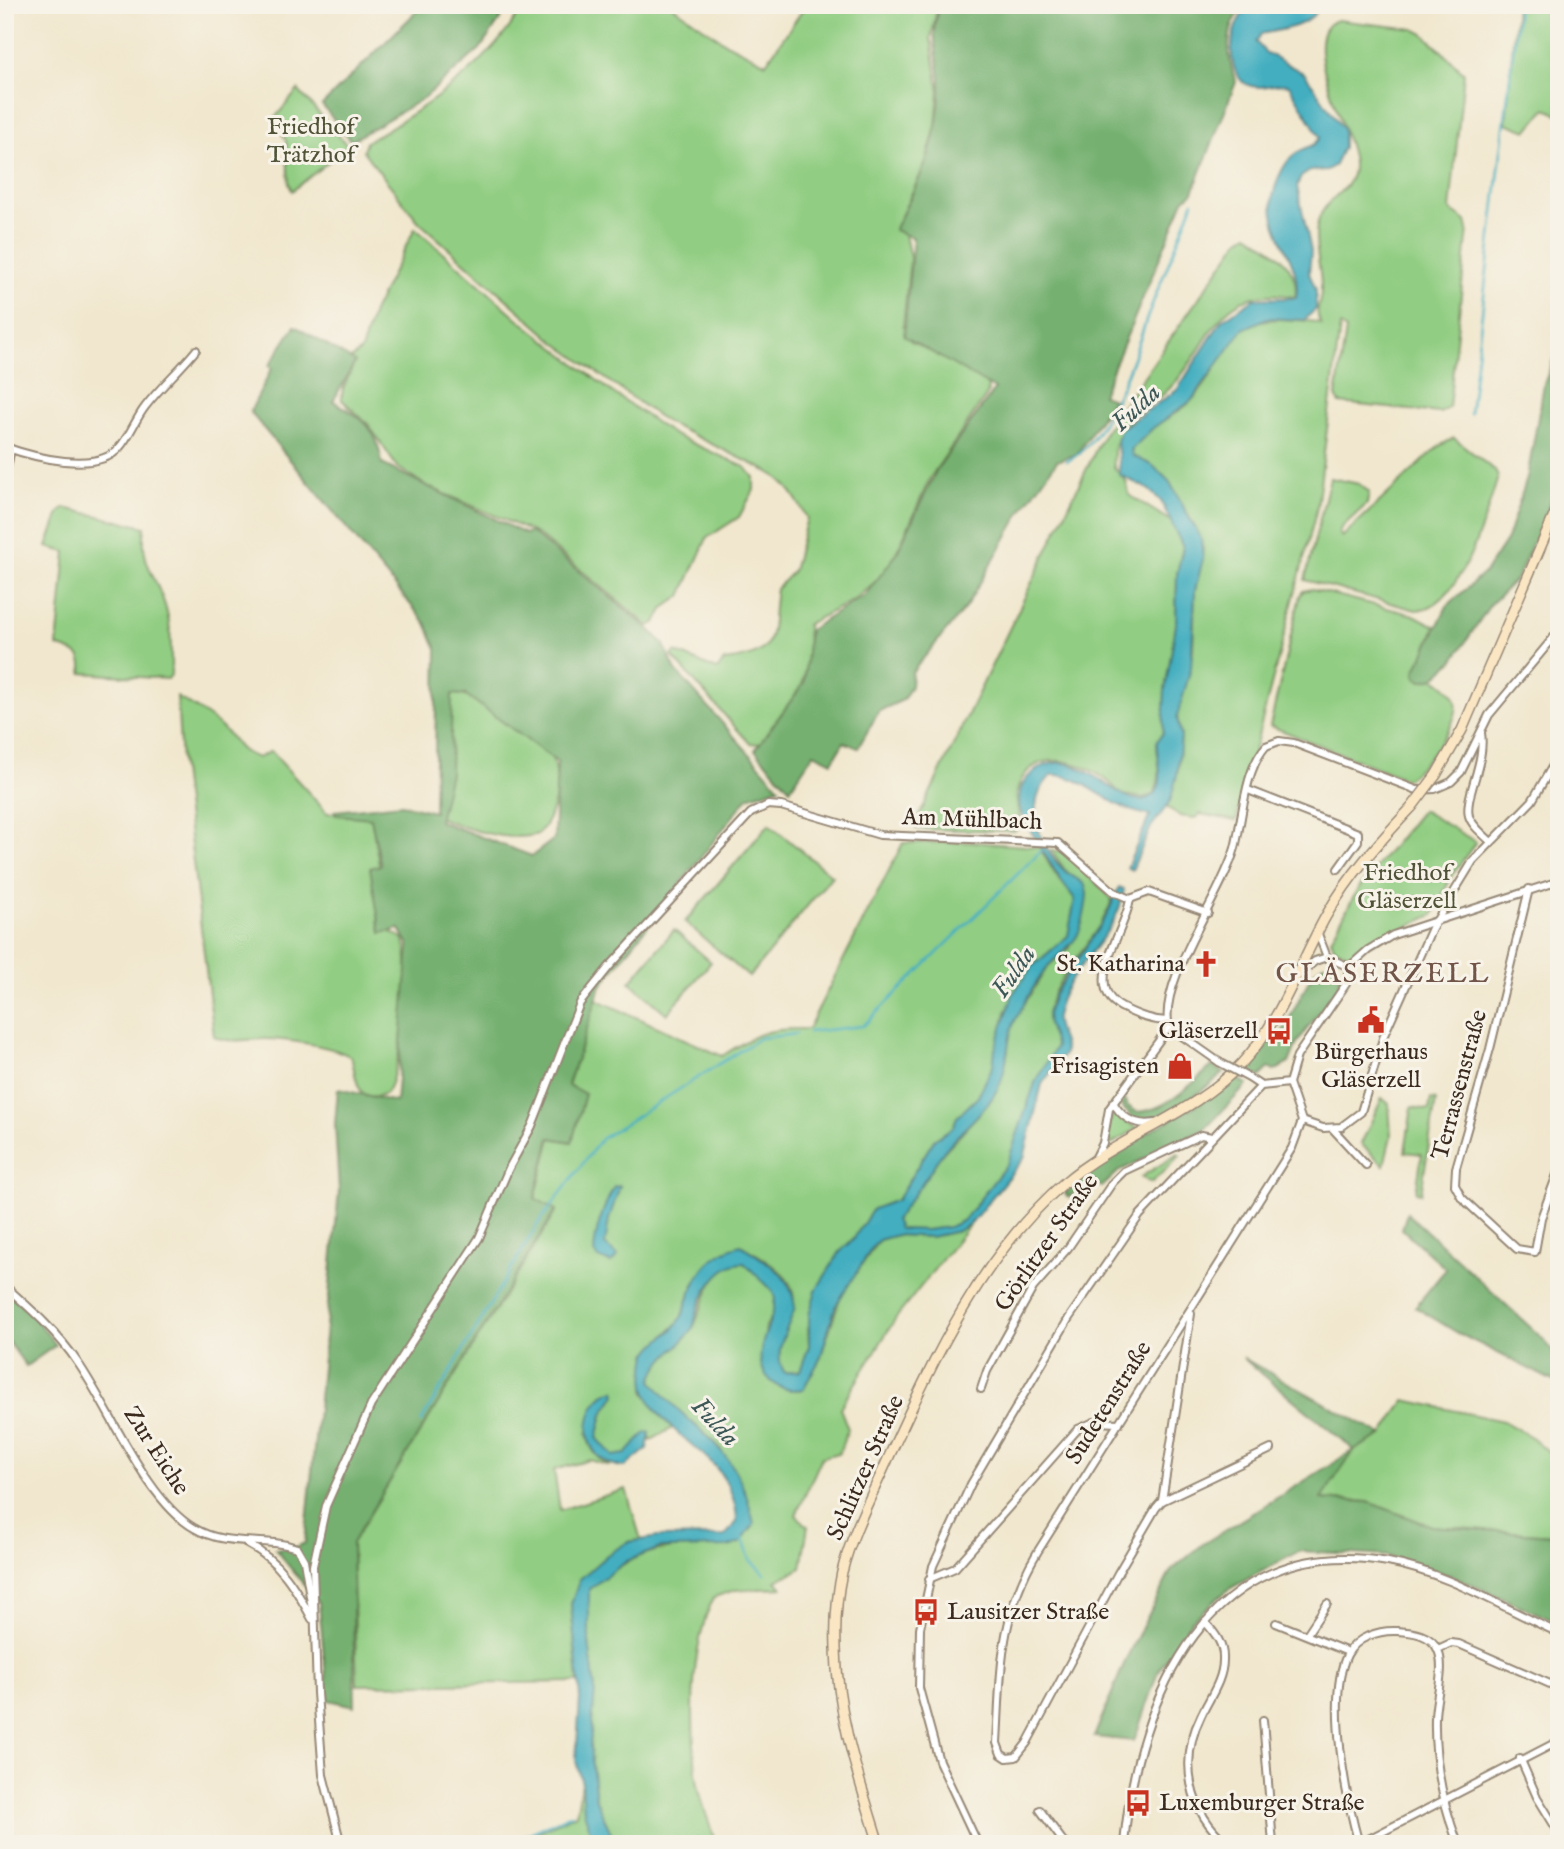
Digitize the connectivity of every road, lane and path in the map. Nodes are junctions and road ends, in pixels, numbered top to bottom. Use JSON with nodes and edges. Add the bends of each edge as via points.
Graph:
{"nodes":[{"id":1,"x":196,"y":350,"type":"dead end"},
{"id":2,"x":8,"y":448,"type":"edge"},
{"id":3,"x":5,"y":477,"type":"edge"},
{"id":4,"x":1559,"y":504,"type":"edge"},
{"id":5,"x":1559,"y":631,"type":"edge"},
{"id":6,"x":1481,"y":732,"type":"junction"},
{"id":7,"x":1559,"y":755,"type":"edge"},
{"id":8,"x":1248,"y":790,"type":"junction"},
{"id":9,"x":1490,"y":841,"type":"junction"},
{"id":10,"x":1338,"y":869,"type":"dead end"},
{"id":11,"x":1559,"y":881,"type":"edge"},
{"id":12,"x":1529,"y":889,"type":"junction"},
{"id":13,"x":1128,"y":898,"type":"junction"},
{"id":14,"x":1208,"y":913,"type":"junction"},
{"id":15,"x":1437,"y":919,"type":"junction"},
{"id":16,"x":1317,"y":933,"type":"junction"},
{"id":17,"x":1327,"y":957,"type":"junction"},
{"id":18,"x":1349,"y":967,"type":"junction"},
{"id":19,"x":1298,"y":976,"type":"junction"},
{"id":20,"x":1168,"y":1024,"type":"junction"},
{"id":21,"x":1289,"y":1083,"type":"junction"},
{"id":22,"x":1261,"y":1086,"type":"junction"},
{"id":23,"x":1113,"y":1102,"type":"junction"},
{"id":24,"x":1302,"y":1121,"type":"junction"},
{"id":25,"x":1155,"y":1123,"type":"junction"},
{"id":26,"x":1332,"y":1128,"type":"junction"},
{"id":27,"x":1212,"y":1137,"type":"junction"},
{"id":28,"x":1093,"y":1161,"type":"junction"},
{"id":29,"x":1366,"y":1165,"type":"dead end"},
{"id":30,"x":1559,"y":1169,"type":"edge"},
{"id":31,"x":5,"y":1286,"type":"edge"},
{"id":32,"x":1191,"y":1312,"type":"junction"},
{"id":33,"x":981,"y":1389,"type":"dead end"},
{"id":34,"x":1119,"y":1423,"type":"junction"},
{"id":35,"x":1271,"y":1449,"type":"dead end"},
{"id":36,"x":1162,"y":1501,"type":"junction"},
{"id":37,"x":246,"y":1543,"type":"junction"},
{"id":38,"x":929,"y":1579,"type":"junction"},
{"id":39,"x":1327,"y":1604,"type":"dead end"},
{"id":40,"x":314,"y":1619,"type":"junction"},
{"id":41,"x":1205,"y":1622,"type":"junction"},
{"id":42,"x":1276,"y":1623,"type":"dead end"},
{"id":43,"x":1559,"y":1633,"type":"edge"},
{"id":44,"x":1307,"y":1634,"type":"junction"},
{"id":45,"x":1438,"y":1649,"type":"junction"},
{"id":46,"x":1349,"y":1652,"type":"junction"},
{"id":47,"x":1559,"y":1688,"type":"edge"},
{"id":48,"x":1263,"y":1720,"type":"dead end"},
{"id":49,"x":1559,"y":1741,"type":"edge"},
{"id":50,"x":1520,"y":1758,"type":"junction"},
{"id":51,"x":1443,"y":1799,"type":"junction"},
{"id":52,"x":1040,"y":1810,"type":"dead end"},
{"id":53,"x":1559,"y":1833,"type":"edge"},
{"id":54,"x":341,"y":1844,"type":"edge"},
{"id":55,"x":879,"y":1844,"type":"edge"},
{"id":56,"x":978,"y":1844,"type":"edge"},
{"id":57,"x":1065,"y":1844,"type":"edge"},
{"id":58,"x":1124,"y":1844,"type":"edge"},
{"id":59,"x":1228,"y":1844,"type":"edge"},
{"id":60,"x":1273,"y":1844,"type":"edge"},
{"id":61,"x":1359,"y":1844,"type":"edge"},
{"id":62,"x":1458,"y":1844,"type":"edge"}],
"edges":[{"from":1,"to":2,"type":"street","via":[[146,405],[119,449],[109,456],[66,461]]},
{"from":2,"to":3,"type":"street"},
{"from":4,"to":16,"type":"main road","name":"Schlitzer Straße","bridge":true,"via":[[1462,730],[1412,807],[1353,873]]},
{"from":5,"to":6,"type":"street","via":[[1489,715]]},
{"from":6,"to":8,"type":"street","via":[[1461,772],[1435,789],[1408,787],[1279,741],[1260,753]]},
{"from":6,"to":9,"type":"street","via":[[1483,759],[1468,809],[1472,822]]},
{"from":7,"to":9,"type":"street","via":[[1532,801]]},
{"from":8,"to":10,"type":"street","via":[[1358,833],[1359,839]]},
{"from":8,"to":14,"type":"street","via":[[1234,851]]},
{"from":9,"to":15,"type":"street"},
{"from":11,"to":12,"type":"street"},
{"from":12,"to":15,"type":"street"},
{"from":12,"to":30,"type":"street","name":"Terrassenstraße","via":[[1455,1185],[1462,1198],[1517,1249],[1535,1252],[1541,1217]]},
{"from":13,"to":14,"type":"street","name":"Am Mühlbach","via":[[1149,892]]},
{"from":13,"to":20,"type":"street","via":[[1108,961],[1105,993],[1137,1016]]},
{"from":13,"to":40,"type":"street","name":"Am Mühlbach","via":[[1072,852],[1054,843],[880,835],[768,805],[751,813],[580,1003],[532,1126],[479,1238],[393,1367],[349,1448],[316,1540]]},
{"from":14,"to":20,"type":"street","via":[[1177,975]]},
{"from":15,"to":18,"type":"street","via":[[1393,936]]},
{"from":15,"to":26,"type":"street","via":[[1387,1026],[1361,1112],[1349,1124]]},
{"from":16,"to":17,"type":"street"},
{"from":16,"to":19,"type":"main road","name":"Schlitzer Straße"},
{"from":17,"to":18,"type":"street"},
{"from":17,"to":19,"type":"street"},
{"from":18,"to":21,"type":"street","via":[[1346,984],[1297,1056]]},
{"from":19,"to":25,"type":"main road","name":"Schlitzer Straße","via":[[1265,1034],[1241,1064],[1194,1101]]},
{"from":20,"to":22,"type":"street","bridge":true},
{"from":20,"to":23,"type":"street"},
{"from":21,"to":22,"type":"street"},
{"from":21,"to":24,"type":"street"},
{"from":22,"to":27,"type":"street"},
{"from":23,"to":25,"type":"street","via":[[1132,1122]]},
{"from":23,"to":28,"type":"street","via":[[1103,1143]]},
{"from":24,"to":26,"type":"street"},
{"from":24,"to":32,"type":"street","name":"Sudetenstraße","via":[[1286,1158]]},
{"from":25,"to":28,"type":"main road","name":"Schlitzer Straße"},
{"from":26,"to":29,"type":"street"},
{"from":27,"to":33,"type":"street","name":"Görlitzer Straße","via":[[1201,1135],[1118,1176],[1068,1248],[1033,1288]]},
{"from":27,"to":38,"type":"street","via":[[1140,1214],[1048,1349],[971,1484]]},
{"from":28,"to":55,"type":"main road","name":"Schlitzer Straße","via":[[1039,1207],[982,1274],[898,1437],[842,1573],[836,1646],[843,1722]]},
{"from":31,"to":37,"type":"street","name":"Zur Eiche","via":[[77,1362],[170,1510],[206,1535]]},
{"from":32,"to":34,"type":"street","name":"Sudetenstraße"},
{"from":32,"to":36,"type":"street"},
{"from":34,"to":36,"type":"street","name":"Sudetenstraße","via":[[1013,1598],[1003,1653],[998,1734],[1001,1754],[1007,1758],[1016,1757],[1027,1743]]},
{"from":34,"to":38,"type":"street","via":[[1094,1422],[1078,1429],[955,1568]]},
{"from":35,"to":36,"type":"street"},
{"from":37,"to":40,"type":"street","via":[[279,1565]]},
{"from":37,"to":40,"type":"street","name":"Zur Eiche","via":[[280,1543],[302,1552]]},
{"from":38,"to":56,"type":"street","via":[[919,1637],[919,1688],[939,1761]]},
{"from":39,"to":44,"type":"street"},
{"from":40,"to":54,"type":"street","via":[[321,1763]]},
{"from":41,"to":43,"type":"street","via":[[1239,1592],[1268,1576],[1319,1561],[1362,1559],[1429,1574]]},
{"from":41,"to":58,"type":"street","via":[[1178,1656],[1156,1702],[1132,1784]]},
{"from":41,"to":59,"type":"street","via":[[1220,1642],[1223,1662],[1217,1686],[1193,1734],[1189,1777],[1199,1809]]},
{"from":42,"to":44,"type":"street"},
{"from":44,"to":46,"type":"street"},
{"from":45,"to":46,"type":"street","via":[[1421,1634],[1389,1631],[1373,1633]]},
{"from":45,"to":47,"type":"street","via":[[1459,1644]]},
{"from":45,"to":51,"type":"street","via":[[1435,1737]]},
{"from":46,"to":61,"type":"street","via":[[1342,1669],[1341,1752]]},
{"from":48,"to":60,"type":"street"},
{"from":49,"to":50,"type":"street"},
{"from":50,"to":51,"type":"street"},
{"from":50,"to":53,"type":"street"},
{"from":51,"to":61,"type":"street"},
{"from":51,"to":62,"type":"street"},
{"from":52,"to":57,"type":"street"}]}
